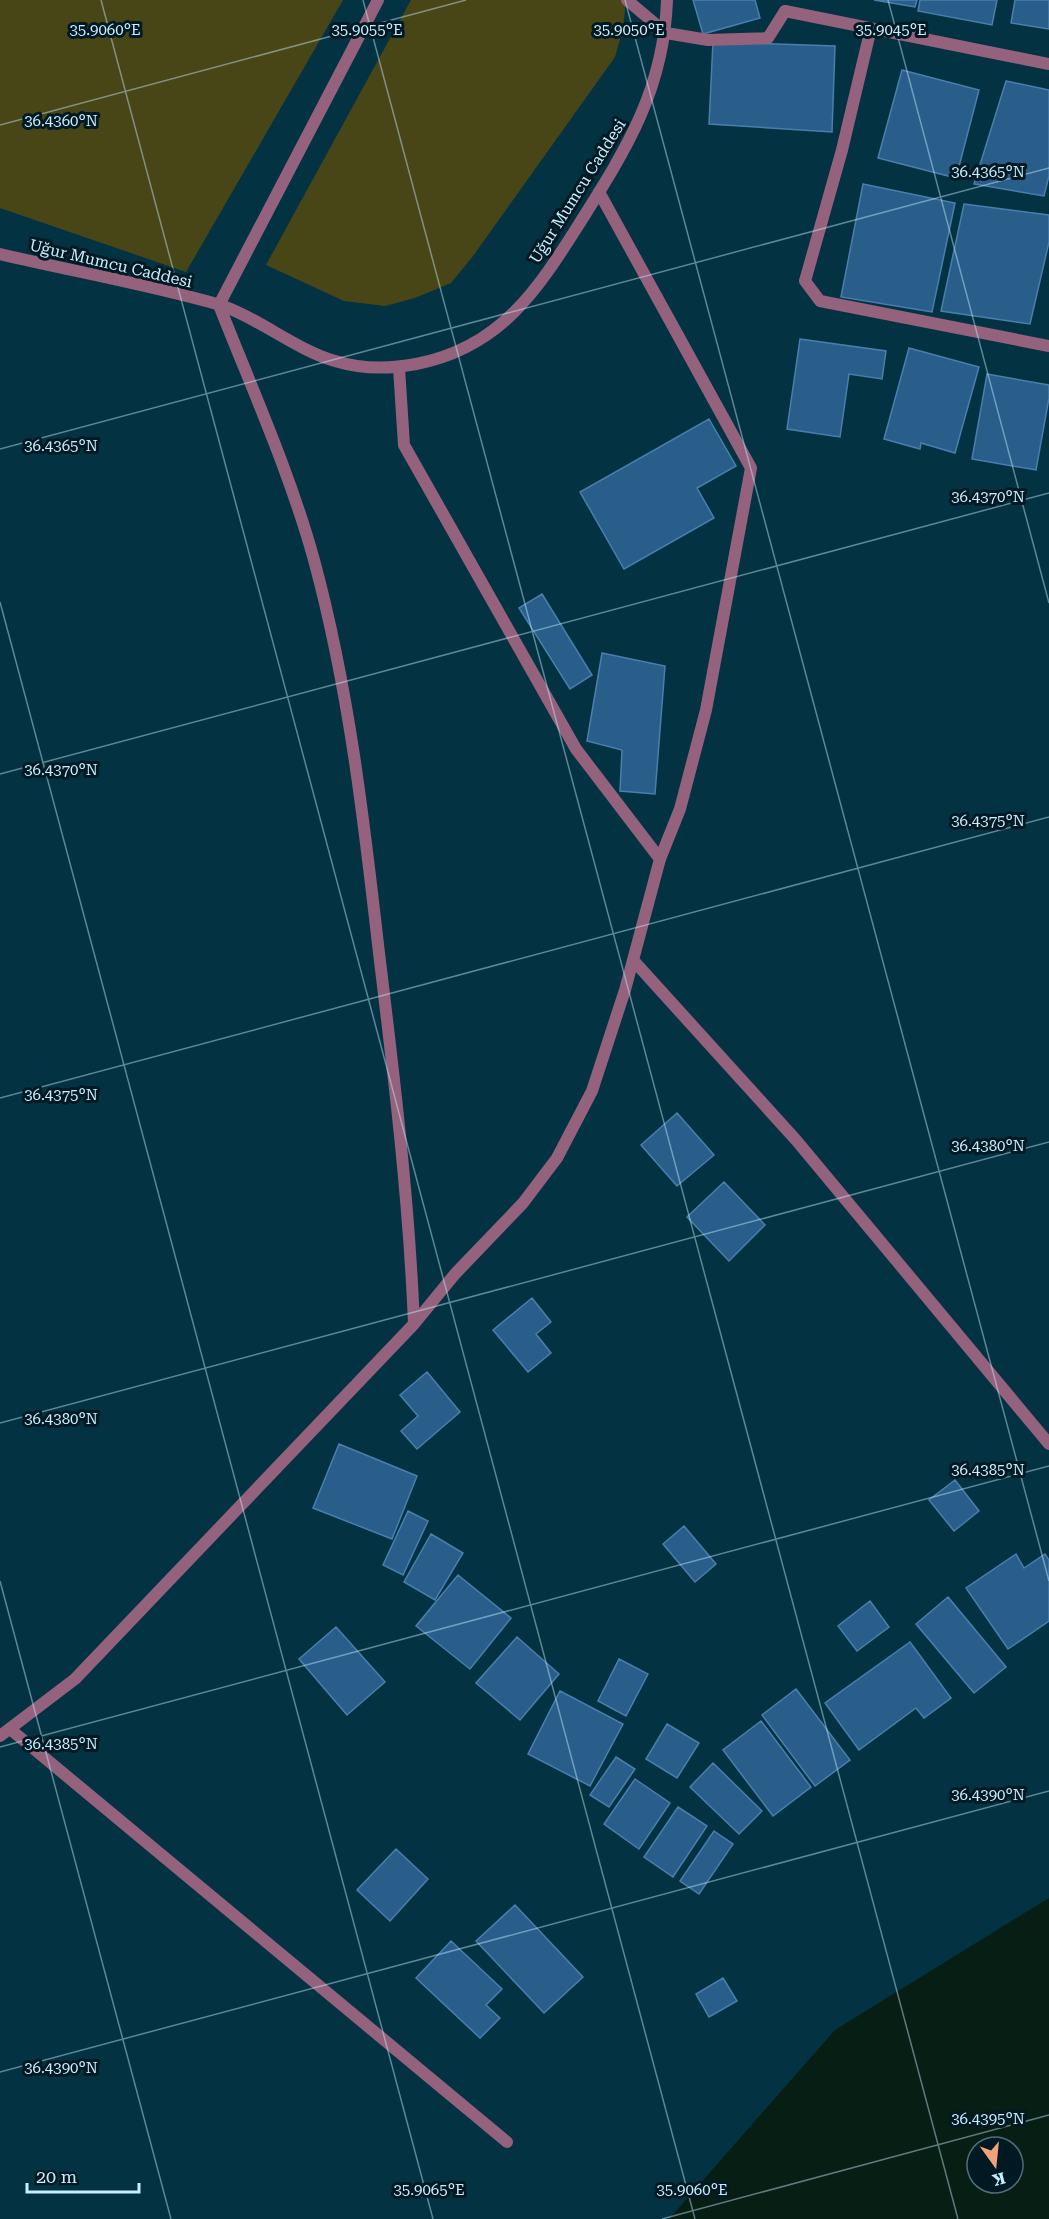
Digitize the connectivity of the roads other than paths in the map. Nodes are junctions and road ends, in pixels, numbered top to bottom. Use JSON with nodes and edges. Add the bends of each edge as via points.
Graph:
{"nodes":[{"id":1,"x":378,"y":0,"type":"edge"},
{"id":2,"x":627,"y":0,"type":"edge"},
{"id":3,"x":667,"y":0,"type":"edge"},
{"id":4,"x":871,"y":28,"type":"junction"},
{"id":5,"x":666,"y":33,"type":"junction"},
{"id":6,"x":1049,"y":64,"type":"edge"},
{"id":7,"x":599,"y":192,"type":"junction"},
{"id":8,"x":0,"y":254,"type":"edge"},
{"id":9,"x":219,"y":305,"type":"junction"},
{"id":10,"x":1049,"y":346,"type":"edge"},
{"id":11,"x":399,"y":368,"type":"junction"},
{"id":12,"x":660,"y":859,"type":"junction"},
{"id":13,"x":633,"y":960,"type":"junction"},
{"id":14,"x":414,"y":1323,"type":"junction"},
{"id":15,"x":1049,"y":1444,"type":"edge"},
{"id":16,"x":5,"y":1733,"type":"edge"},
{"id":17,"x":507,"y":2142,"type":"dead end"}],
"edges":[{"from":1,"to":9,"type":"street"},
{"from":2,"to":5,"type":"street"},
{"from":3,"to":5,"type":"street","name":"Uğur Mumcu Caddesi"},
{"from":4,"to":5,"type":"street","via":[[785,11],[768,38],[708,40]]},
{"from":4,"to":6,"type":"street"},
{"from":4,"to":10,"type":"street","via":[[805,281],[820,301]]},
{"from":5,"to":7,"type":"street","name":"Uğur Mumcu Caddesi","via":[[646,105],[630,142]]},
{"from":7,"to":11,"type":"street","name":"Uğur Mumcu Caddesi","via":[[559,257],[519,307],[489,336],[458,353]]},
{"from":7,"to":12,"type":"street","via":[[751,468],[706,710],[680,809]]},
{"from":8,"to":9,"type":"street","name":"Uğur Mumcu Caddesi"},
{"from":9,"to":11,"type":"street","name":"Uğur Mumcu Caddesi","via":[[335,361]]},
{"from":9,"to":14,"type":"street","via":[[295,502],[333,637],[378,938],[411,1247]]},
{"from":11,"to":12,"type":"street","via":[[404,446],[576,749]]},
{"from":12,"to":13,"type":"street"},
{"from":13,"to":14,"type":"street","via":[[592,1091],[557,1158],[523,1203]]},
{"from":13,"to":15,"type":"street","via":[[796,1140]]},
{"from":14,"to":16,"type":"street","via":[[90,1664],[52,1699]]},
{"from":16,"to":17,"type":"street"}]}
